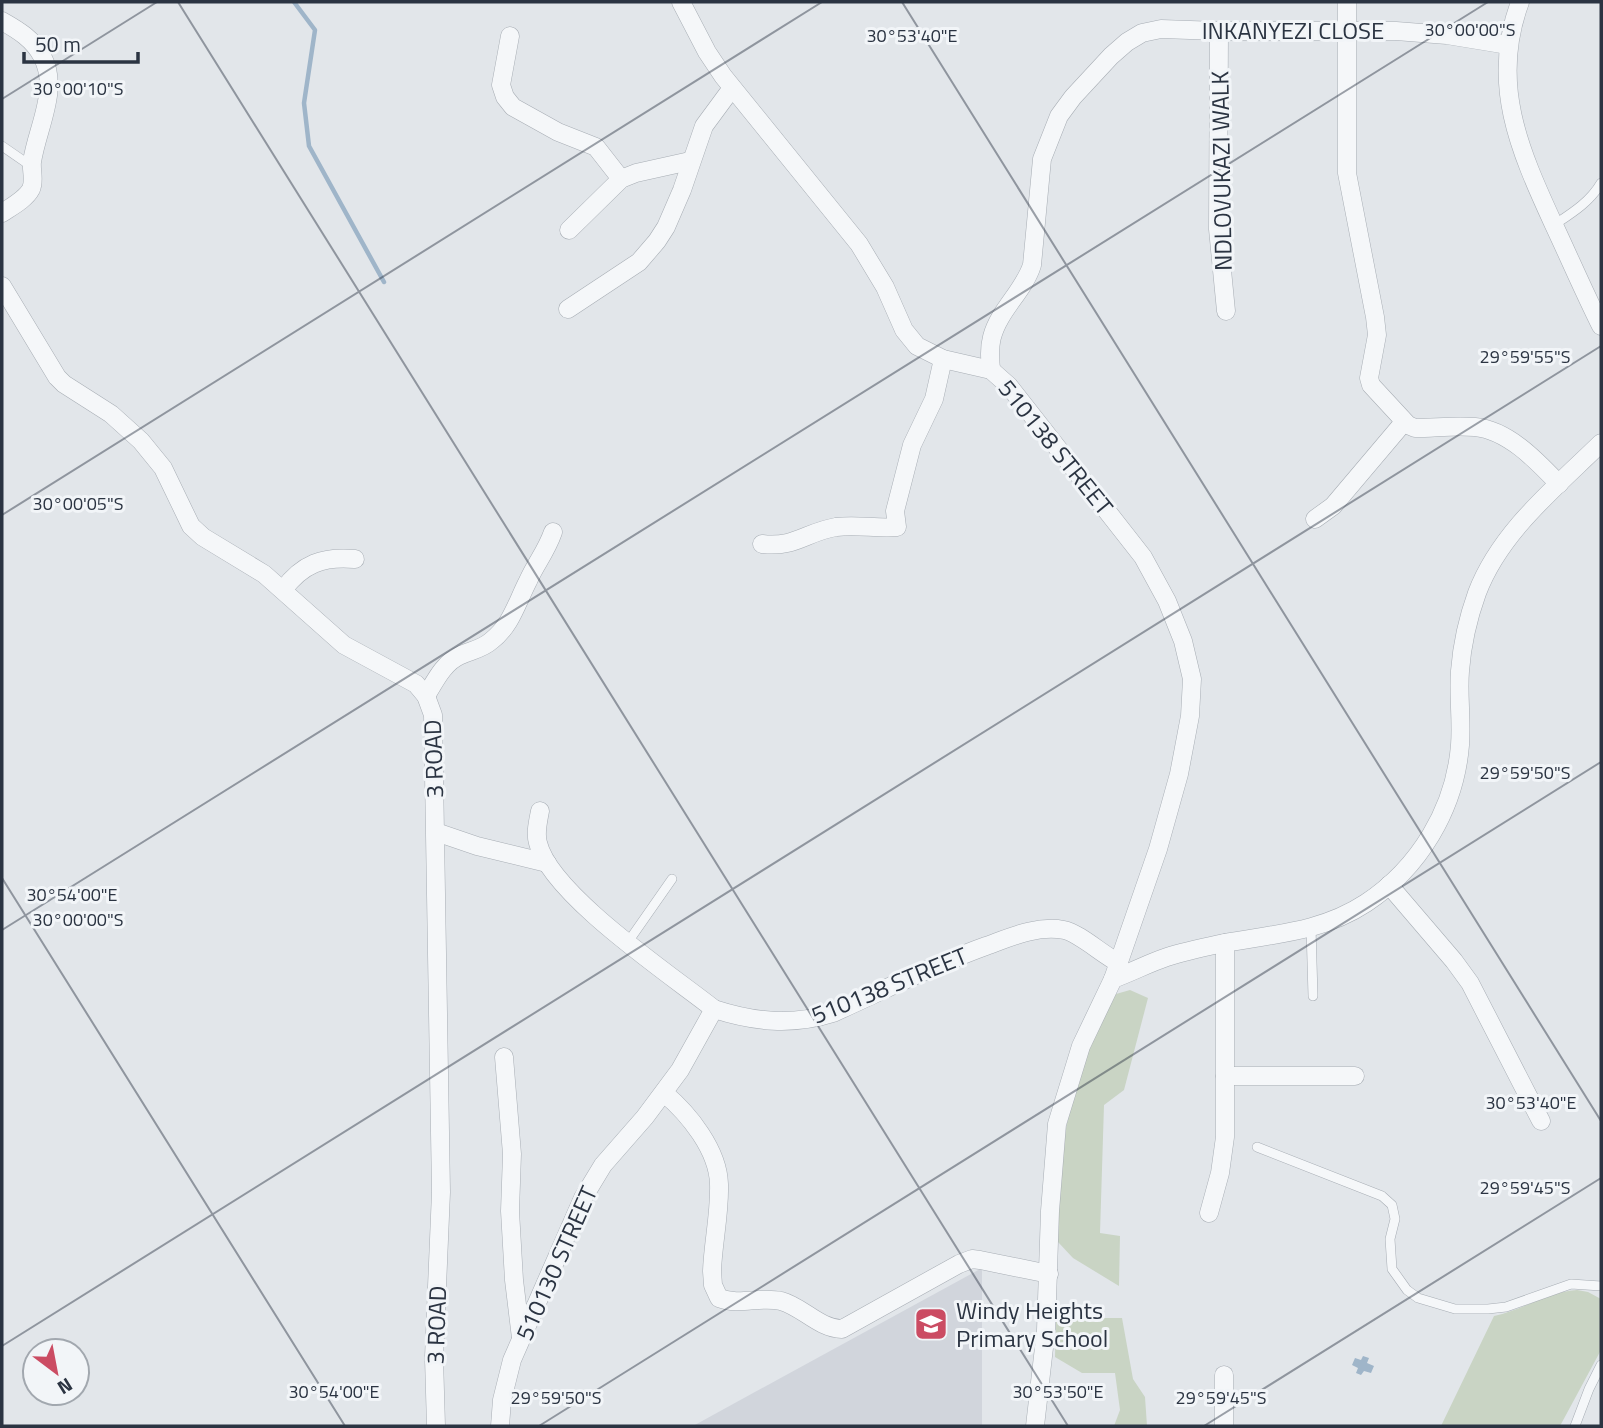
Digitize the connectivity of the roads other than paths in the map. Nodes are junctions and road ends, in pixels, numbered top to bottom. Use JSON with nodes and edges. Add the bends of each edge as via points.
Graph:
{"nodes":[{"id":1,"x":681,"y":2,"type":"edge"},
{"id":2,"x":1348,"y":2,"type":"edge"},
{"id":3,"x":1520,"y":2,"type":"edge"},
{"id":4,"x":2,"y":21,"type":"edge"},
{"id":5,"x":1219,"y":31,"type":"junction"},
{"id":6,"x":1348,"y":31,"type":"junction"},
{"id":7,"x":510,"y":36,"type":"dead end"},
{"id":8,"x":1508,"y":44,"type":"junction"},
{"id":9,"x":733,"y":88,"type":"junction"},
{"id":10,"x":2,"y":146,"type":"edge"},
{"id":11,"x":690,"y":160,"type":"junction"},
{"id":12,"x":31,"y":166,"type":"junction"},
{"id":13,"x":621,"y":179,"type":"junction"},
{"id":14,"x":1601,"y":183,"type":"edge"},
{"id":15,"x":2,"y":213,"type":"edge"},
{"id":16,"x":1554,"y":225,"type":"junction"},
{"id":17,"x":569,"y":230,"type":"dead end"},
{"id":18,"x":2,"y":286,"type":"edge"},
{"id":19,"x":568,"y":309,"type":"dead end"},
{"id":20,"x":1226,"y":312,"type":"dead end"},
{"id":21,"x":1601,"y":326,"type":"edge"},
{"id":22,"x":943,"y":359,"type":"junction"},
{"id":23,"x":991,"y":370,"type":"junction"},
{"id":24,"x":1404,"y":422,"type":"junction"},
{"id":25,"x":1601,"y":443,"type":"edge"},
{"id":26,"x":1559,"y":484,"type":"junction"},
{"id":27,"x":1315,"y":519,"type":"dead end"},
{"id":28,"x":553,"y":532,"type":"dead end"},
{"id":29,"x":762,"y":544,"type":"dead end"},
{"id":30,"x":355,"y":559,"type":"dead end"},
{"id":31,"x":283,"y":590,"type":"junction"},
{"id":32,"x":426,"y":696,"type":"junction"},
{"id":33,"x":540,"y":811,"type":"dead end"},
{"id":34,"x":436,"y":832,"type":"junction"},
{"id":35,"x":547,"y":863,"type":"junction"},
{"id":36,"x":672,"y":879,"type":"dead end"},
{"id":37,"x":1389,"y":885,"type":"junction"},
{"id":38,"x":1311,"y":928,"type":"junction"},
{"id":39,"x":628,"y":942,"type":"junction"},
{"id":40,"x":1225,"y":943,"type":"junction"},
{"id":41,"x":1116,"y":971,"type":"junction"},
{"id":42,"x":1313,"y":996,"type":"dead end"},
{"id":43,"x":714,"y":1009,"type":"junction"},
{"id":44,"x":504,"y":1057,"type":"dead end"},
{"id":45,"x":1225,"y":1076,"type":"junction"},
{"id":46,"x":1355,"y":1076,"type":"dead end"},
{"id":47,"x":664,"y":1093,"type":"junction"},
{"id":48,"x":1541,"y":1121,"type":"dead end"},
{"id":49,"x":1257,"y":1147,"type":"dead end"},
{"id":50,"x":1209,"y":1213,"type":"dead end"},
{"id":51,"x":1049,"y":1274,"type":"junction"},
{"id":52,"x":1601,"y":1286,"type":"edge"},
{"id":53,"x":522,"y":1338,"type":"junction"},
{"id":54,"x":1601,"y":1365,"type":"edge"},
{"id":55,"x":1224,"y":1375,"type":"dead end"},
{"id":56,"x":436,"y":1426,"type":"edge"},
{"id":57,"x":500,"y":1426,"type":"edge"},
{"id":58,"x":1035,"y":1426,"type":"edge"},
{"id":59,"x":1224,"y":1426,"type":"edge"},
{"id":60,"x":1575,"y":1426,"type":"edge"}],
"edges":[{"from":1,"to":9,"type":"street","name":"510138 STREET","via":[[707,52]]},
{"from":2,"to":6,"type":"street"},
{"from":3,"to":8,"type":"street"},
{"from":4,"to":12,"type":"street","via":[[36,47],[48,74],[44,116]]},
{"from":5,"to":6,"type":"street","name":"INKANYEZI CLOSE"},
{"from":5,"to":20,"type":"street","name":"NDLOVUKAZI WALK","via":[[1218,229]]},
{"from":5,"to":23,"type":"street","name":"INKANYEZI CLOSE","via":[[1161,29],[1142,33],[1091,77],[1059,116],[1042,159],[1032,265],[993,334]]},
{"from":6,"to":8,"type":"street","name":"INKANYEZI CLOSE","via":[[1447,34]]},
{"from":6,"to":24,"type":"street","via":[[1347,173],[1377,335],[1369,378]]},
{"from":7,"to":13,"type":"street","via":[[501,85],[505,97],[513,107],[558,132],[596,147]]},
{"from":8,"to":16,"type":"street","via":[[1507,90],[1515,134]]},
{"from":9,"to":11,"type":"street","via":[[704,126]]},
{"from":9,"to":22,"type":"street","name":"510138 STREET","via":[[859,244],[911,340]]},
{"from":10,"to":12,"type":"lane"},
{"from":11,"to":13,"type":"street"},
{"from":11,"to":19,"type":"street","via":[[666,227],[647,253]]},
{"from":12,"to":15,"type":"street","via":[[31,188]]},
{"from":13,"to":17,"type":"street"},
{"from":14,"to":16,"type":"lane","via":[[1584,204]]},
{"from":16,"to":21,"type":"street"},
{"from":18,"to":31,"type":"street","name":"3 ROAD","via":[[57,377],[129,429],[152,454],[191,526]]},
{"from":22,"to":23,"type":"street","name":"510138 STREET"},
{"from":22,"to":29,"type":"street","via":[[934,399],[912,445],[895,511],[897,527],[842,526],[787,544]]},
{"from":23,"to":41,"type":"street","name":"510138 STREET","via":[[1020,398],[1143,557],[1167,601],[1192,679],[1179,774]]},
{"from":24,"to":26,"type":"street","via":[[1415,428],[1462,426],[1491,431],[1518,446]]},
{"from":24,"to":27,"type":"street","via":[[1333,506]]},
{"from":25,"to":26,"type":"street"},
{"from":26,"to":37,"type":"street","via":[[1505,543],[1477,593],[1462,658],[1460,743],[1454,781],[1421,851]]},
{"from":28,"to":32,"type":"street","via":[[519,605],[501,632],[483,647],[453,660]]},
{"from":30,"to":31,"type":"street","via":[[330,558],[307,567]]},
{"from":31,"to":32,"type":"street","name":"3 ROAD","via":[[344,645],[409,678]]},
{"from":32,"to":34,"type":"street","name":"3 ROAD","via":[[433,715]]},
{"from":33,"to":35,"type":"street","name":"510138 STREET","via":[[537,842]]},
{"from":34,"to":35,"type":"street"},
{"from":34,"to":56,"type":"street","name":"3 ROAD","via":[[441,1192]]},
{"from":35,"to":39,"type":"street","name":"510138 STREET","via":[[577,899]]},
{"from":36,"to":39,"type":"lane"},
{"from":37,"to":38,"type":"street","via":[[1338,919]]},
{"from":37,"to":48,"type":"street","via":[[1470,983]]},
{"from":38,"to":40,"type":"street"},
{"from":38,"to":42,"type":"lane"},
{"from":39,"to":43,"type":"street","name":"510138 STREET"},
{"from":40,"to":41,"type":"street"},
{"from":40,"to":45,"type":"street"},
{"from":41,"to":43,"type":"street","name":"510138 STREET","via":[[1068,930],[1046,929],[949,960],[816,1018],[765,1021]]},
{"from":41,"to":51,"type":"street","name":"510138 STREET","via":[[1081,1046],[1057,1124]]},
{"from":43,"to":47,"type":"street","name":"510130 STREET"},
{"from":44,"to":53,"type":"street","via":[[512,1154],[512,1258]]},
{"from":45,"to":46,"type":"street"},
{"from":45,"to":50,"type":"street","via":[[1225,1137]]},
{"from":47,"to":51,"type":"street","via":[[707,1145],[720,1182],[712,1271],[719,1298],[781,1301],[827,1326],[842,1329],[972,1259]]},
{"from":47,"to":53,"type":"street","name":"510130 STREET","via":[[593,1179]]},
{"from":49,"to":52,"type":"lane","via":[[1382,1196],[1392,1205],[1392,1269],[1418,1298],[1455,1308],[1488,1309],[1571,1283]]},
{"from":51,"to":58,"type":"street","name":"510138 STREET"},
{"from":53,"to":57,"type":"street","name":"510130 STREET","via":[[507,1379]]},
{"from":54,"to":60,"type":"lane"},
{"from":55,"to":59,"type":"street"}]}
